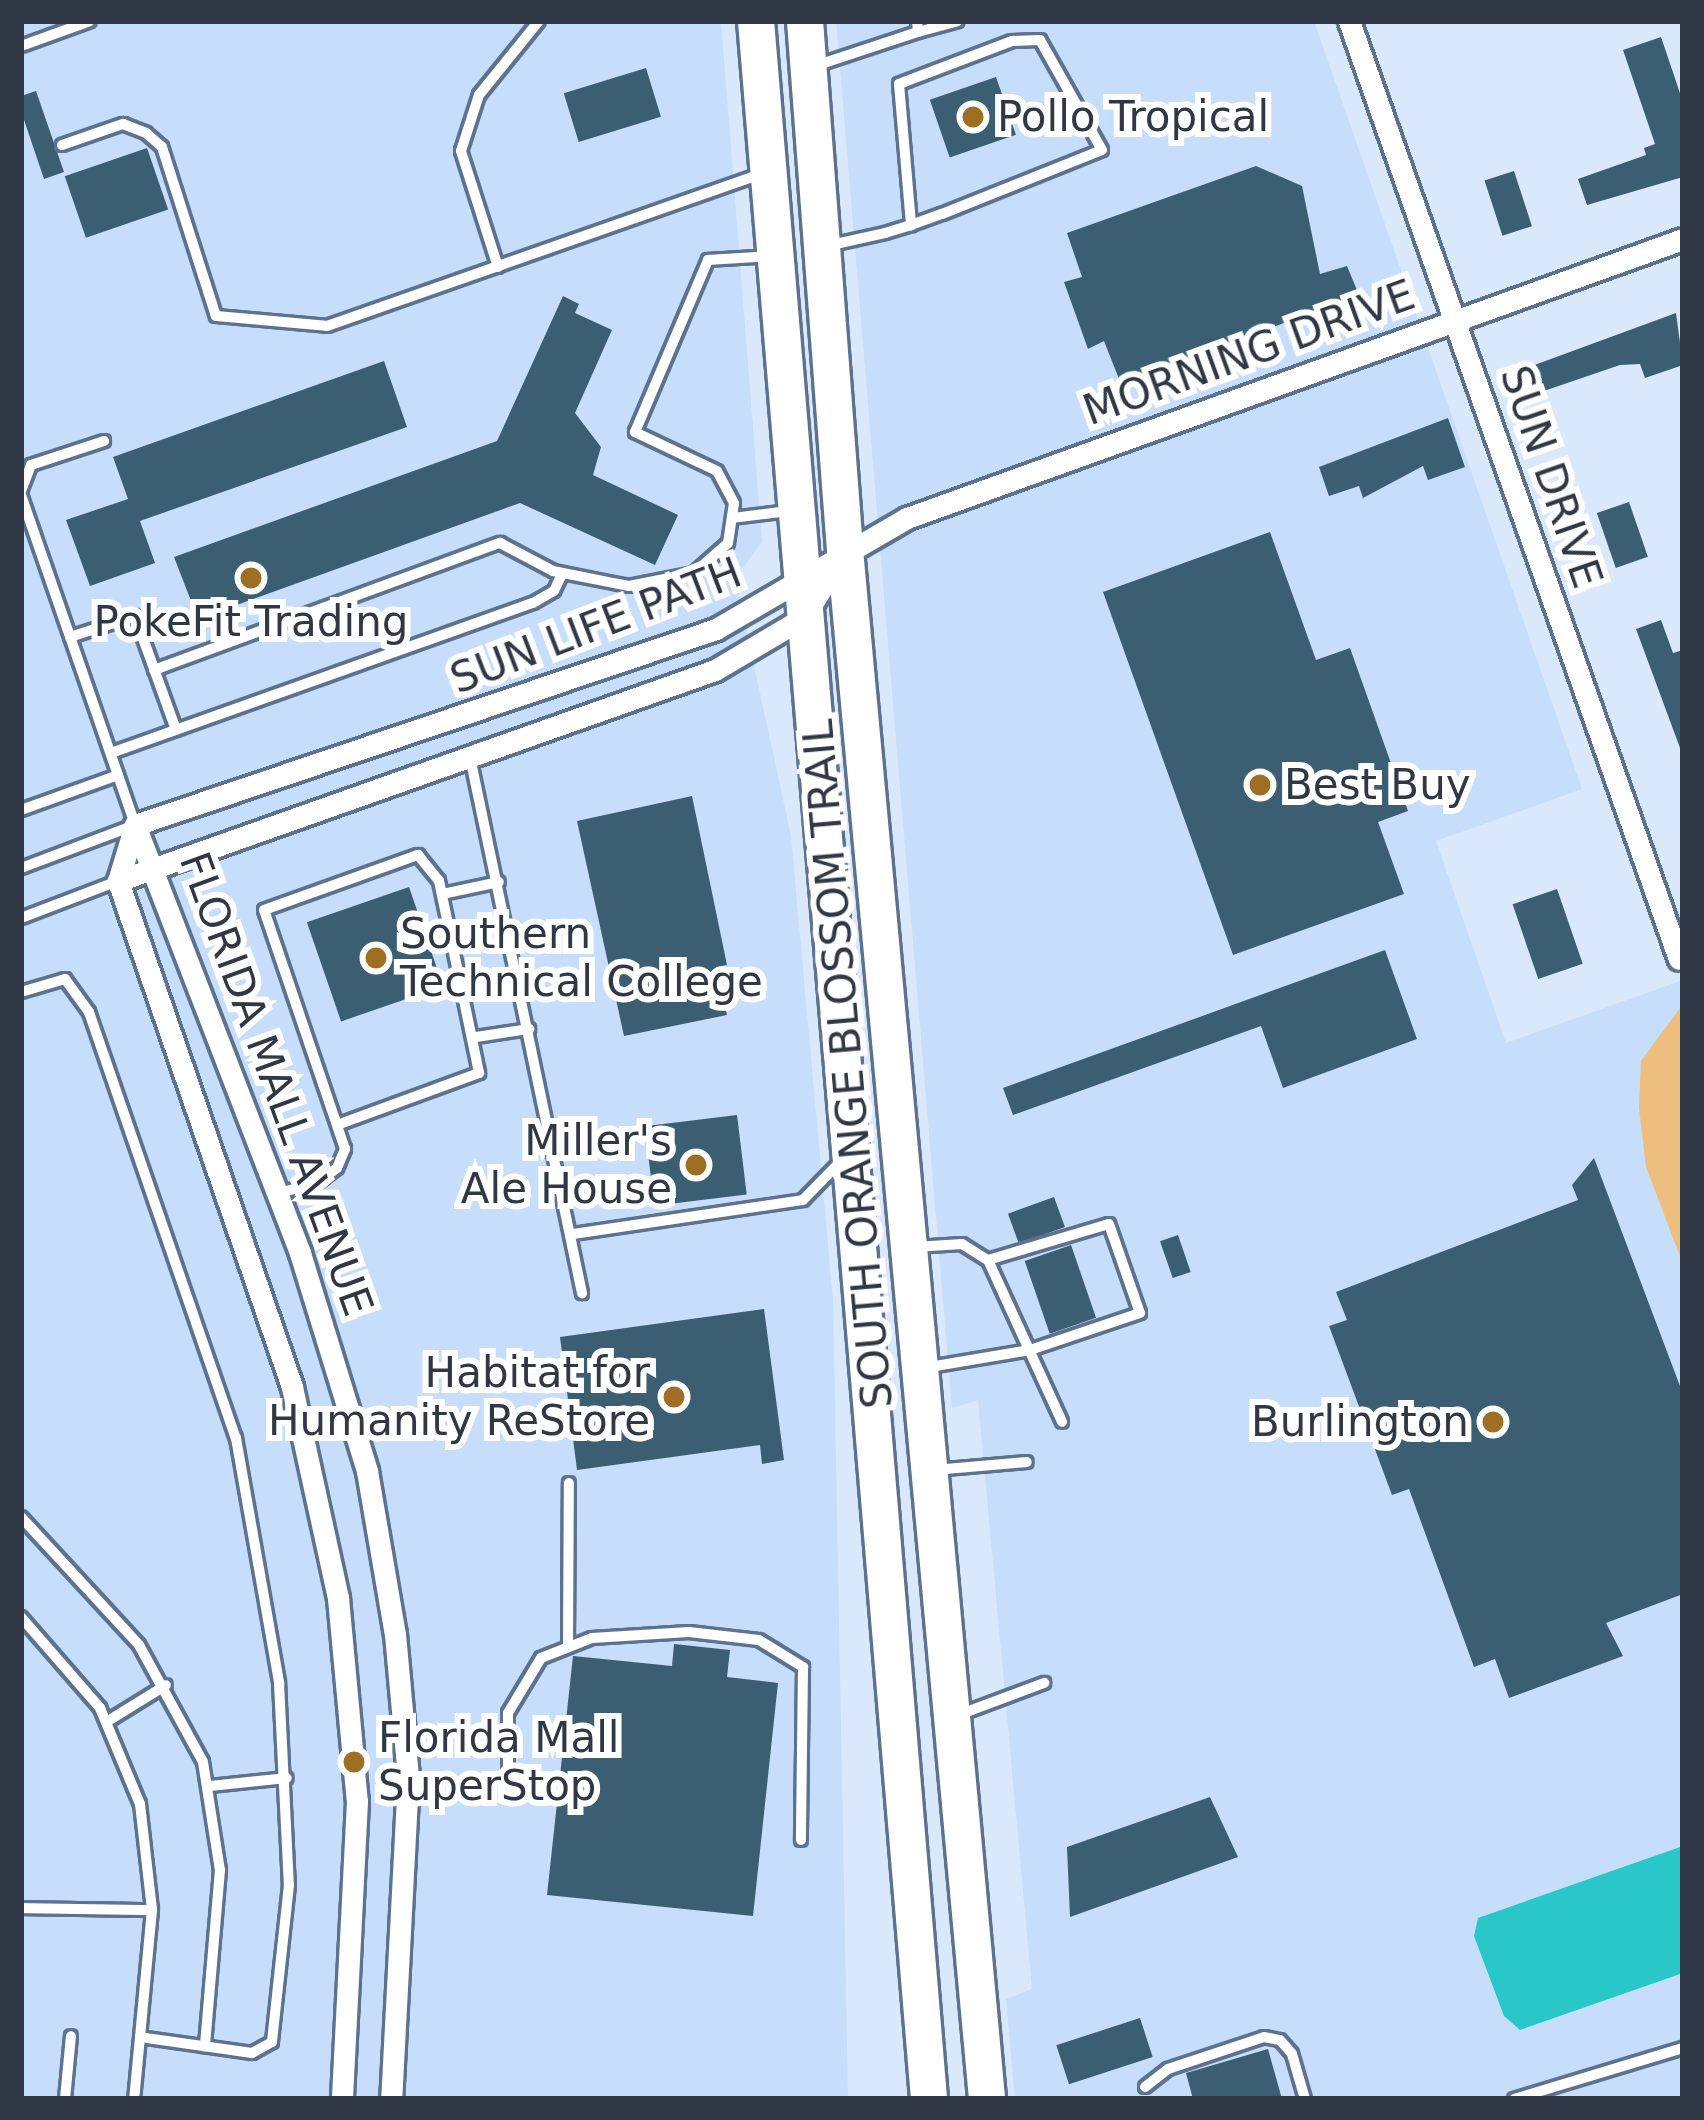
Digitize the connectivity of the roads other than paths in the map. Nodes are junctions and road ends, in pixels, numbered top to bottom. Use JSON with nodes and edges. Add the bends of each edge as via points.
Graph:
{"nodes":[{"id":1,"x":90,"y":21,"type":"edge"},
{"id":2,"x":539,"y":21,"type":"edge"},
{"id":3,"x":756,"y":21,"type":"edge"},
{"id":4,"x":805,"y":21,"type":"edge"},
{"id":5,"x":958,"y":21,"type":"edge"},
{"id":6,"x":1349,"y":21,"type":"edge"},
{"id":7,"x":917,"y":26,"type":"edge"},
{"id":8,"x":21,"y":46,"type":"edge"},
{"id":9,"x":809,"y":68,"type":"junction"},
{"id":10,"x":62,"y":145,"type":"dead end"},
{"id":11,"x":768,"y":172,"type":"junction"},
{"id":12,"x":910,"y":225,"type":"junction"},
{"id":13,"x":1683,"y":238,"type":"edge"},
{"id":14,"x":821,"y":246,"type":"junction"},
{"id":15,"x":775,"y":256,"type":"junction"},
{"id":16,"x":497,"y":267,"type":"junction"},
{"id":17,"x":1454,"y":320,"type":"junction"},
{"id":18,"x":104,"y":441,"type":"dead end"},
{"id":19,"x":21,"y":493,"type":"edge"},
{"id":20,"x":794,"y":510,"type":"junction"},
{"id":21,"x":732,"y":518,"type":"junction"},
{"id":22,"x":845,"y":550,"type":"junction"},
{"id":23,"x":562,"y":574,"type":"junction"},
{"id":24,"x":802,"y":600,"type":"junction"},
{"id":25,"x":70,"y":638,"type":"junction"},
{"id":26,"x":154,"y":670,"type":"junction"},
{"id":27,"x":462,"y":718,"type":"junction"},
{"id":28,"x":176,"y":730,"type":"junction"},
{"id":29,"x":111,"y":753,"type":"junction"},
{"id":30,"x":470,"y":757,"type":"junction"},
{"id":31,"x":118,"y":775,"type":"junction"},
{"id":32,"x":21,"y":810,"type":"edge"},
{"id":33,"x":134,"y":825,"type":"junction"},
{"id":34,"x":21,"y":868,"type":"edge"},
{"id":35,"x":157,"y":868,"type":"junction"},
{"id":36,"x":118,"y":881,"type":"junction"},
{"id":37,"x":499,"y":882,"type":"junction"},
{"id":38,"x":442,"y":894,"type":"junction"},
{"id":39,"x":21,"y":918,"type":"edge"},
{"id":40,"x":1679,"y":959,"type":"dead end"},
{"id":41,"x":21,"y":992,"type":"edge"},
{"id":42,"x":529,"y":1029,"type":"junction"},
{"id":43,"x":476,"y":1037,"type":"junction"},
{"id":44,"x":340,"y":1124,"type":"junction"},
{"id":45,"x":852,"y":1142,"type":"junction"},
{"id":46,"x":275,"y":1193,"type":"junction"},
{"id":47,"x":573,"y":1234,"type":"junction"},
{"id":48,"x":910,"y":1248,"type":"junction"},
{"id":49,"x":988,"y":1259,"type":"junction"},
{"id":50,"x":582,"y":1293,"type":"dead end"},
{"id":51,"x":1030,"y":1351,"type":"junction"},
{"id":52,"x":921,"y":1368,"type":"junction"},
{"id":53,"x":1062,"y":1422,"type":"dead end"},
{"id":54,"x":1027,"y":1462,"type":"dead end"},
{"id":55,"x":931,"y":1470,"type":"junction"},
{"id":56,"x":569,"y":1484,"type":"dead end"},
{"id":57,"x":21,"y":1517,"type":"edge"},
{"id":58,"x":21,"y":1617,"type":"edge"},
{"id":59,"x":568,"y":1647,"type":"junction"},
{"id":60,"x":1043,"y":1683,"type":"dead end"},
{"id":61,"x":166,"y":1685,"type":"junction"},
{"id":62,"x":952,"y":1717,"type":"junction"},
{"id":63,"x":107,"y":1721,"type":"junction"},
{"id":64,"x":508,"y":1776,"type":"dead end"},
{"id":65,"x":286,"y":1778,"type":"junction"},
{"id":66,"x":210,"y":1786,"type":"junction"},
{"id":67,"x":801,"y":1840,"type":"dead end"},
{"id":68,"x":21,"y":1908,"type":"edge"},
{"id":69,"x":152,"y":1910,"type":"junction"},
{"id":70,"x":71,"y":2036,"type":"dead end"},
{"id":71,"x":140,"y":2037,"type":"junction"},
{"id":72,"x":205,"y":2046,"type":"junction"},
{"id":73,"x":1683,"y":2048,"type":"edge"},
{"id":74,"x":1145,"y":2087,"type":"dead end"},
{"id":75,"x":65,"y":2099,"type":"edge"},
{"id":76,"x":134,"y":2099,"type":"edge"},
{"id":77,"x":342,"y":2099,"type":"edge"},
{"id":78,"x":391,"y":2099,"type":"edge"},
{"id":79,"x":929,"y":2099,"type":"edge"},
{"id":80,"x":986,"y":2099,"type":"edge"},
{"id":81,"x":1305,"y":2099,"type":"edge"},
{"id":82,"x":1514,"y":2099,"type":"edge"}],
"edges":[{"from":1,"to":8,"type":"lane"},
{"from":2,"to":16,"type":"lane","via":[[479,95],[460,151]]},
{"from":3,"to":11,"type":"main road","name":"SOUTH ORANGE BLOSSOM TRAIL"},
{"from":4,"to":9,"type":"main road","name":"SOUTH ORANGE BLOSSOM TRAIL"},
{"from":5,"to":7,"type":"lane"},
{"from":6,"to":17,"type":"street","name":"SUN DRIVE"},
{"from":7,"to":9,"type":"lane"},
{"from":9,"to":14,"type":"main road","name":"SOUTH ORANGE BLOSSOM TRAIL"},
{"from":10,"to":16,"type":"lane","via":[[123,124],[162,147],[216,316],[327,326]]},
{"from":11,"to":15,"type":"main road","name":"SOUTH ORANGE BLOSSOM TRAIL"},
{"from":11,"to":16,"type":"lane"},
{"from":12,"to":12,"type":"lane","via":[[1102,150],[1040,40],[1012,41],[899,84]]},
{"from":12,"to":14,"type":"lane"},
{"from":13,"to":17,"type":"street","name":"MORNING DRIVE"},
{"from":14,"to":22,"type":"main road","name":"SOUTH ORANGE BLOSSOM TRAIL"},
{"from":15,"to":20,"type":"main road","name":"SOUTH ORANGE BLOSSOM TRAIL"},
{"from":15,"to":21,"type":"lane","via":[[708,260],[635,432],[717,471],[734,503]]},
{"from":17,"to":22,"type":"street","name":"MORNING DRIVE","via":[[907,518]]},
{"from":17,"to":40,"type":"street","name":"SUN DRIVE"},
{"from":18,"to":19,"type":"lane","via":[[31,465]]},
{"from":19,"to":25,"type":"lane"},
{"from":20,"to":21,"type":"lane"},
{"from":20,"to":24,"type":"main road","name":"SOUTH ORANGE BLOSSOM TRAIL"},
{"from":21,"to":23,"type":"lane","via":[[728,543],[713,561],[663,585]]},
{"from":22,"to":24,"type":"street","name":"SUN LIFE PATH"},
{"from":22,"to":24,"type":"street","name":"SUN LIFE PATH"},
{"from":22,"to":48,"type":"main road","name":"SOUTH ORANGE BLOSSOM TRAIL"},
{"from":23,"to":26,"type":"lane","via":[[500,543]]},
{"from":23,"to":28,"type":"lane","via":[[554,591],[533,603]]},
{"from":24,"to":27,"type":"street","name":"SUN LIFE PATH"},
{"from":24,"to":30,"type":"street","name":"SUN LIFE PATH","via":[[715,670]]},
{"from":24,"to":45,"type":"main road","name":"SOUTH ORANGE BLOSSOM TRAIL"},
{"from":25,"to":26,"type":"lane","via":[[135,616]]},
{"from":25,"to":29,"type":"lane"},
{"from":26,"to":28,"type":"lane"},
{"from":27,"to":30,"type":"street"},
{"from":27,"to":33,"type":"street","name":"SUN LIFE PATH"},
{"from":28,"to":29,"type":"lane"},
{"from":29,"to":31,"type":"lane"},
{"from":30,"to":35,"type":"street","name":"SUN LIFE PATH"},
{"from":30,"to":37,"type":"lane"},
{"from":31,"to":32,"type":"lane"},
{"from":31,"to":33,"type":"lane"},
{"from":33,"to":34,"type":"lane"},
{"from":33,"to":35,"type":"street","name":"FLORIDA MALL AVENUE"},
{"from":33,"to":36,"type":"street","name":"FLORIDA MALL AVENUE"},
{"from":35,"to":36,"type":"street","name":"SUN LIFE PATH"},
{"from":35,"to":46,"type":"street","name":"FLORIDA MALL AVENUE"},
{"from":36,"to":39,"type":"lane"},
{"from":36,"to":77,"type":"street","name":"FLORIDA MALL AVENUE","via":[[292,1387],[319,1491],[357,1801]]},
{"from":37,"to":38,"type":"lane"},
{"from":37,"to":42,"type":"lane"},
{"from":38,"to":43,"type":"lane"},
{"from":38,"to":44,"type":"lane","via":[[418,855],[264,910]]},
{"from":41,"to":65,"type":"lane","via":[[55,978],[82,995],[215,1371],[259,1540]]},
{"from":42,"to":43,"type":"lane"},
{"from":42,"to":47,"type":"lane"},
{"from":43,"to":44,"type":"lane","via":[[479,1072]]},
{"from":44,"to":46,"type":"lane","via":[[345,1149],[337,1168]]},
{"from":45,"to":47,"type":"lane","via":[[827,1184],[787,1202]]},
{"from":45,"to":79,"type":"main road","name":"SOUTH ORANGE BLOSSOM TRAIL"},
{"from":46,"to":78,"type":"street","name":"FLORIDA MALL AVENUE","via":[[355,1422],[395,1634],[408,1778]]},
{"from":47,"to":50,"type":"lane"},
{"from":48,"to":49,"type":"lane","via":[[962,1244]]},
{"from":48,"to":52,"type":"main road","name":"SOUTH ORANGE BLOSSOM TRAIL"},
{"from":49,"to":51,"type":"lane"},
{"from":49,"to":51,"type":"lane","via":[[1109,1224],[1140,1313]]},
{"from":51,"to":52,"type":"lane"},
{"from":51,"to":53,"type":"lane"},
{"from":52,"to":55,"type":"main road","name":"SOUTH ORANGE BLOSSOM TRAIL"},
{"from":54,"to":55,"type":"lane"},
{"from":55,"to":62,"type":"main road","name":"SOUTH ORANGE BLOSSOM TRAIL"},
{"from":56,"to":59,"type":"lane"},
{"from":57,"to":61,"type":"lane","via":[[123,1624]]},
{"from":58,"to":63,"type":"lane"},
{"from":59,"to":64,"type":"lane","via":[[541,1658],[508,1712]]},
{"from":59,"to":67,"type":"lane","via":[[689,1632],[759,1640],[803,1667]]},
{"from":60,"to":62,"type":"lane"},
{"from":61,"to":63,"type":"lane"},
{"from":61,"to":66,"type":"lane"},
{"from":62,"to":80,"type":"main road","name":"SOUTH ORANGE BLOSSOM TRAIL"},
{"from":63,"to":69,"type":"lane","via":[[140,1804]]},
{"from":65,"to":66,"type":"lane"},
{"from":65,"to":72,"type":"lane","via":[[289,1885],[274,2034],[260,2051]]},
{"from":66,"to":72,"type":"lane","via":[[220,1870]]},
{"from":68,"to":69,"type":"lane"},
{"from":69,"to":71,"type":"lane"},
{"from":70,"to":75,"type":"lane"},
{"from":71,"to":72,"type":"lane"},
{"from":71,"to":76,"type":"lane"},
{"from":73,"to":82,"type":"lane"},
{"from":74,"to":81,"type":"lane","via":[[1168,2069],[1264,2037],[1292,2054]]}]}
